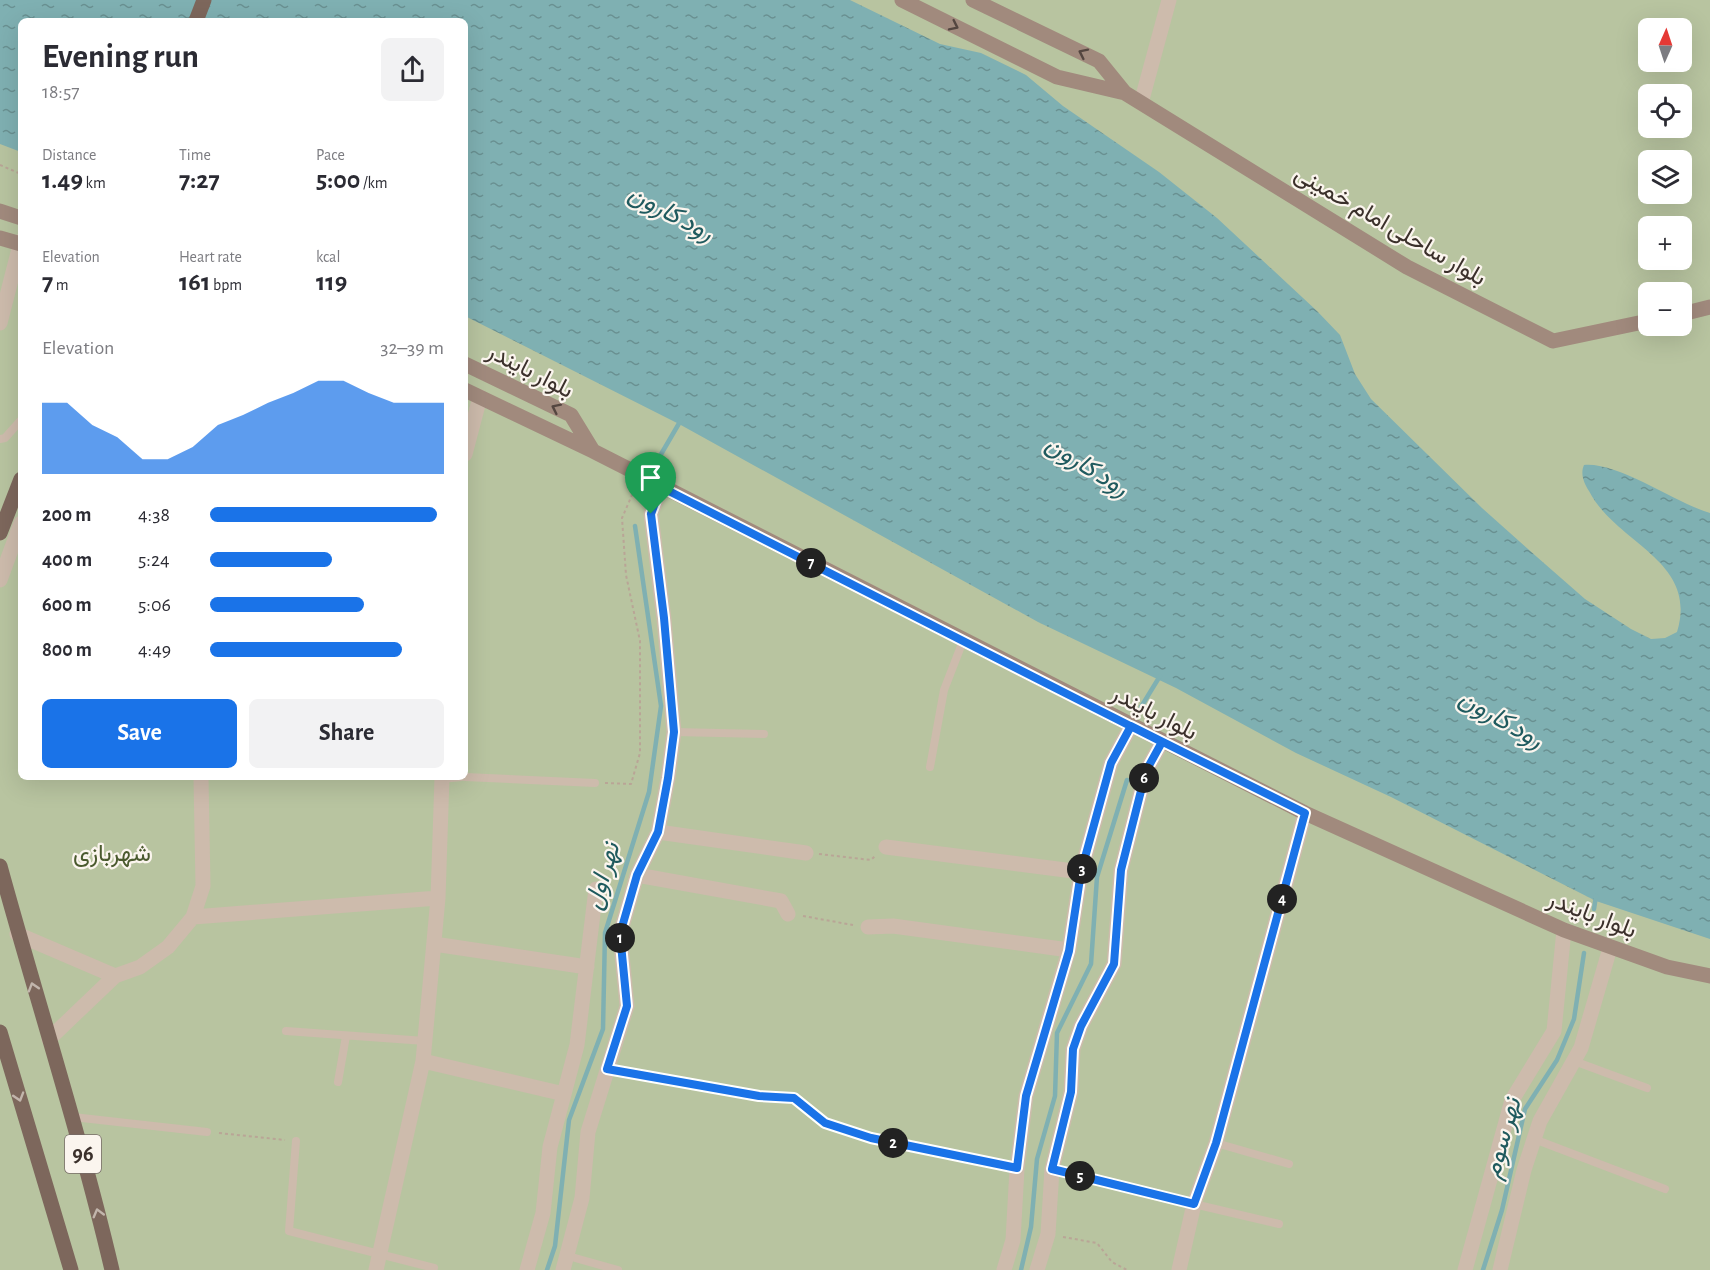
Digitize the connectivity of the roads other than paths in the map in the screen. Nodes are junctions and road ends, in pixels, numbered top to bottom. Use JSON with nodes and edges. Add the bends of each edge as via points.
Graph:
{"nodes":[{"id":1,"x":204,"y":0,"type":"edge"},
{"id":2,"x":902,"y":0,"type":"edge"},
{"id":3,"x":973,"y":0,"type":"edge"},
{"id":4,"x":1169,"y":0,"type":"edge"},
{"id":5,"x":197,"y":18,"type":"edge"},
{"id":6,"x":1125,"y":93,"type":"junction"},
{"id":7,"x":1141,"y":103,"type":"junction"},
{"id":8,"x":0,"y":211,"type":"edge"},
{"id":9,"x":18,"y":217,"type":"edge"},
{"id":10,"x":0,"y":238,"type":"edge"},
{"id":11,"x":18,"y":242,"type":"edge"},
{"id":12,"x":18,"y":253,"type":"edge"},
{"id":13,"x":18,"y":274,"type":"edge"},
{"id":14,"x":9,"y":282,"type":"junction"},
{"id":15,"x":1710,"y":308,"type":"edge"},
{"id":16,"x":1692,"y":312,"type":"edge"},
{"id":17,"x":0,"y":323,"type":"edge"},
{"id":18,"x":1638,"y":323,"type":"edge"},
{"id":19,"x":468,"y":365,"type":"edge"},
{"id":20,"x":468,"y":391,"type":"edge"},
{"id":21,"x":480,"y":397,"type":"junction"},
{"id":22,"x":18,"y":423,"type":"edge"},
{"id":23,"x":0,"y":439,"type":"edge"},
{"id":24,"x":468,"y":443,"type":"edge"},
{"id":25,"x":593,"y":451,"type":"junction"},
{"id":26,"x":18,"y":487,"type":"edge"},
{"id":27,"x":661,"y":487,"type":"junction"},
{"id":28,"x":18,"y":531,"type":"edge"},
{"id":29,"x":0,"y":533,"type":"edge"},
{"id":30,"x":0,"y":580,"type":"edge"},
{"id":31,"x":963,"y":641,"type":"junction"},
{"id":32,"x":1131,"y":726,"type":"junction"},
{"id":33,"x":674,"y":732,"type":"junction"},
{"id":34,"x":764,"y":734,"type":"dead end"},
{"id":35,"x":1162,"y":742,"type":"junction"},
{"id":36,"x":930,"y":766,"type":"dead end"},
{"id":37,"x":468,"y":777,"type":"edge"},
{"id":38,"x":201,"y":780,"type":"edge"},
{"id":39,"x":442,"y":780,"type":"edge"},
{"id":40,"x":595,"y":783,"type":"road end"},
{"id":41,"x":1305,"y":813,"type":"junction"},
{"id":42,"x":658,"y":832,"type":"junction"},
{"id":43,"x":886,"y":847,"type":"road end"},
{"id":44,"x":806,"y":852,"type":"road end"},
{"id":45,"x":0,"y":866,"type":"edge"},
{"id":46,"x":1081,"y":872,"type":"junction"},
{"id":47,"x":637,"y":875,"type":"junction"},
{"id":48,"x":596,"y":889,"type":"dead end"},
{"id":49,"x":438,"y":898,"type":"junction"},
{"id":50,"x":788,"y":914,"type":"road end"},
{"id":51,"x":193,"y":917,"type":"junction"},
{"id":52,"x":868,"y":927,"type":"road end"},
{"id":53,"x":1564,"y":930,"type":"junction"},
{"id":54,"x":17,"y":934,"type":"junction"},
{"id":55,"x":434,"y":944,"type":"junction"},
{"id":56,"x":1610,"y":948,"type":"junction"},
{"id":57,"x":1069,"y":951,"type":"junction"},
{"id":58,"x":587,"y":967,"type":"junction"},
{"id":59,"x":1710,"y":975,"type":"edge"},
{"id":60,"x":115,"y":976,"type":"junction"},
{"id":61,"x":286,"y":1031,"type":"dead end"},
{"id":62,"x":346,"y":1036,"type":"junction"},
{"id":63,"x":1,"y":1037,"type":"edge"},
{"id":64,"x":49,"y":1039,"type":"junction"},
{"id":65,"x":425,"y":1041,"type":"junction"},
{"id":66,"x":423,"y":1061,"type":"junction"},
{"id":67,"x":1574,"y":1061,"type":"junction"},
{"id":68,"x":338,"y":1082,"type":"dead end"},
{"id":69,"x":1647,"y":1088,"type":"dead end"},
{"id":70,"x":564,"y":1094,"type":"junction"},
{"id":71,"x":73,"y":1117,"type":"junction"},
{"id":72,"x":207,"y":1132,"type":"road end"},
{"id":73,"x":1534,"y":1139,"type":"junction"},
{"id":74,"x":296,"y":1141,"type":"road end"},
{"id":75,"x":1216,"y":1143,"type":"junction"},
{"id":76,"x":1289,"y":1164,"type":"dead end"},
{"id":77,"x":1052,"y":1169,"type":"junction"},
{"id":78,"x":1112,"y":1184,"type":"road end"},
{"id":79,"x":1665,"y":1189,"type":"dead end"},
{"id":80,"x":1194,"y":1204,"type":"junction"},
{"id":81,"x":1279,"y":1224,"type":"dead end"},
{"id":82,"x":380,"y":1255,"type":"junction"},
{"id":83,"x":565,"y":1263,"type":"edge"},
{"id":84,"x":434,"y":1268,"type":"dead end"},
{"id":85,"x":71,"y":1270,"type":"edge"},
{"id":86,"x":112,"y":1270,"type":"edge"},
{"id":87,"x":376,"y":1270,"type":"edge"},
{"id":88,"x":527,"y":1270,"type":"edge"},
{"id":89,"x":618,"y":1270,"type":"edge"},
{"id":90,"x":1004,"y":1270,"type":"edge"},
{"id":91,"x":1037,"y":1270,"type":"edge"},
{"id":92,"x":1179,"y":1270,"type":"edge"},
{"id":93,"x":1465,"y":1270,"type":"edge"},
{"id":94,"x":1500,"y":1270,"type":"edge"}],
"edges":[{"from":1,"to":5,"type":"main road"},
{"from":2,"to":6,"type":"street","name":"بلوار ساحلی امام خمینی","one_way":true,"via":[[1057,77]]},
{"from":6,"to":3,"type":"street","name":"بلوار ساحلی امام خمینی","one_way":true,"via":[[1099,61]]},
{"from":4,"to":7,"type":"street"},
{"from":6,"to":7,"type":"street","name":"بلوار ساحلی امام خمینی"},
{"from":7,"to":18,"type":"street","name":"بلوار ساحلی امام خمینی","via":[[1407,267],[1553,341]]},
{"from":8,"to":9,"type":"street"},
{"from":10,"to":11,"type":"street"},
{"from":12,"to":14,"type":"street"},
{"from":13,"to":14,"type":"street"},
{"from":14,"to":17,"type":"street"},
{"from":15,"to":16,"type":"street"},
{"from":25,"to":19,"type":"street","name":"بلوار بایندر","one_way":true,"via":[[571,416]]},
{"from":20,"to":21,"type":"street","name":"بلوار بایندر"},
{"from":21,"to":24,"type":"street"},
{"from":21,"to":25,"type":"street","name":"بلوار بایندر"},
{"from":22,"to":23,"type":"lane"},
{"from":25,"to":27,"type":"street","name":"بلوار بایندر"},
{"from":26,"to":29,"type":"main road"},
{"from":27,"to":31,"type":"street","name":"بلوار بایندر"},
{"from":27,"to":33,"type":"street","via":[[651,514]]},
{"from":28,"to":30,"type":"street"},
{"from":31,"to":32,"type":"street","name":"بلوار بایندر"},
{"from":31,"to":36,"type":"lane","via":[[944,690]]},
{"from":32,"to":35,"type":"street","name":"بلوار بایندر"},
{"from":32,"to":46,"type":"street","via":[[1111,763]]},
{"from":33,"to":34,"type":"lane"},
{"from":33,"to":42,"type":"street"},
{"from":35,"to":41,"type":"street","name":"بلوار بایندر"},
{"from":35,"to":77,"type":"street","via":[[1146,771],[1121,870],[1114,964],[1073,1049],[1071,1092]]},
{"from":37,"to":40,"type":"lane"},
{"from":38,"to":51,"type":"street","via":[[202,886]]},
{"from":39,"to":49,"type":"street"},
{"from":41,"to":53,"type":"street","name":"بلوار بایندر"},
{"from":41,"to":75,"type":"street"},
{"from":42,"to":44,"type":"street"},
{"from":42,"to":47,"type":"street"},
{"from":43,"to":46,"type":"street"},
{"from":45,"to":54,"type":"main road","number":"96"},
{"from":46,"to":57,"type":"street"},
{"from":47,"to":50,"type":"street","via":[[781,901]]},
{"from":47,"to":83,"type":"street","via":[[620,934],[627,1006],[588,1132],[582,1198]]},
{"from":48,"to":58,"type":"street"},
{"from":49,"to":51,"type":"street"},
{"from":49,"to":55,"type":"street"},
{"from":51,"to":60,"type":"street","via":[[168,947],[140,967]]},
{"from":52,"to":57,"type":"street","via":[[893,926]]},
{"from":53,"to":56,"type":"street","name":"بلوار بایندر"},
{"from":53,"to":93,"type":"street","via":[[1554,1031],[1512,1100]]},
{"from":54,"to":60,"type":"street"},
{"from":64,"to":54,"type":"main road","number":"96","one_way":true},
{"from":55,"to":58,"type":"street"},
{"from":55,"to":65,"type":"street"},
{"from":56,"to":59,"type":"street","name":"بلوار بایندر","via":[[1667,967]]},
{"from":56,"to":67,"type":"street"},
{"from":57,"to":90,"type":"street","via":[[1026,1096],[1013,1240]]},
{"from":58,"to":70,"type":"street","via":[[577,1045]]},
{"from":60,"to":64,"type":"street"},
{"from":61,"to":62,"type":"lane"},
{"from":62,"to":65,"type":"lane"},
{"from":62,"to":68,"type":"lane"},
{"from":63,"to":85,"type":"main road","number":"96","one_way":true},
{"from":64,"to":71,"type":"main road","number":"96"},
{"from":65,"to":66,"type":"street"},
{"from":66,"to":70,"type":"street"},
{"from":66,"to":82,"type":"street"},
{"from":67,"to":69,"type":"lane"},
{"from":67,"to":73,"type":"street"},
{"from":70,"to":88,"type":"street","via":[[550,1147],[543,1214]]},
{"from":71,"to":72,"type":"lane"},
{"from":86,"to":71,"type":"main road","number":"96","one_way":true},
{"from":73,"to":79,"type":"lane"},
{"from":73,"to":94,"type":"street"},
{"from":74,"to":82,"type":"lane","via":[[289,1231]]},
{"from":75,"to":76,"type":"lane"},
{"from":75,"to":80,"type":"street"},
{"from":77,"to":78,"type":"lane"},
{"from":77,"to":91,"type":"street","via":[[1048,1234]]},
{"from":80,"to":81,"type":"lane"},
{"from":80,"to":92,"type":"street"},
{"from":82,"to":84,"type":"lane"},
{"from":82,"to":87,"type":"street"},
{"from":83,"to":89,"type":"lane"}]}
